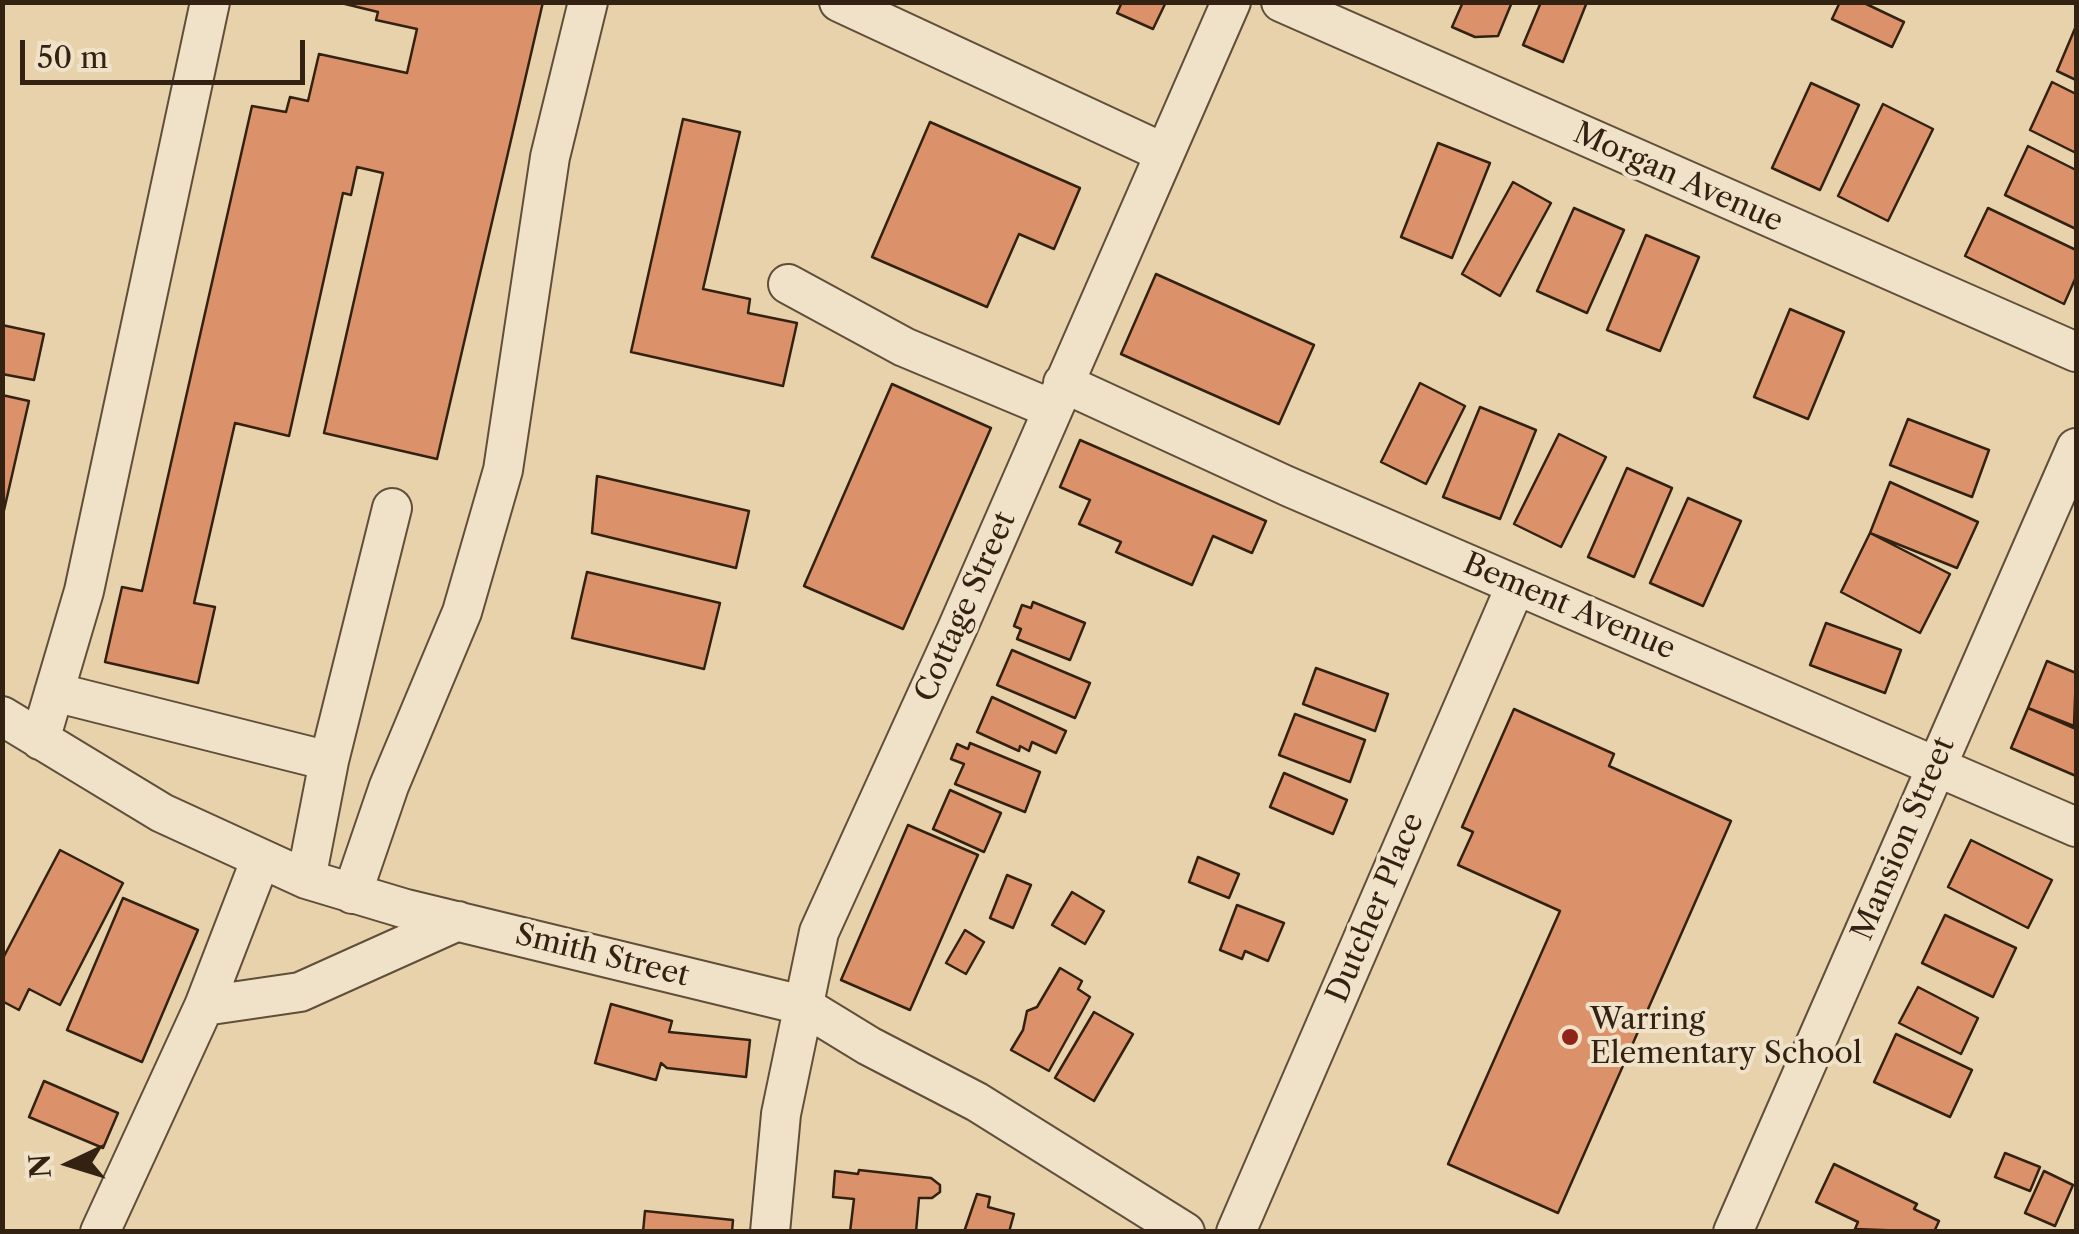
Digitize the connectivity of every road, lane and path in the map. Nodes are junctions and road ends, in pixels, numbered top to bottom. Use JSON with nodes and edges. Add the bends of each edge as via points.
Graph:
{"nodes":[{"id":1,"x":210,"y":2,"type":"edge"},
{"id":2,"x":588,"y":2,"type":"edge"},
{"id":3,"x":839,"y":2,"type":"edge"},
{"id":4,"x":1231,"y":2,"type":"edge"},
{"id":5,"x":1281,"y":2,"type":"edge"},
{"id":6,"x":1164,"y":153,"type":"junction"},
{"id":7,"x":788,"y":284,"type":"dead end"},
{"id":8,"x":2076,"y":352,"type":"edge"},
{"id":9,"x":1057,"y":396,"type":"junction"},
{"id":10,"x":2076,"y":448,"type":"edge"},
{"id":11,"x":392,"y":508,"type":"dead end"},
{"id":12,"x":1516,"y":585,"type":"junction"},
{"id":13,"x":54,"y":692,"type":"junction"},
{"id":14,"x":2,"y":716,"type":"edge"},
{"id":15,"x":40,"y":740,"type":"junction"},
{"id":16,"x":328,"y":761,"type":"junction"},
{"id":17,"x":1936,"y":768,"type":"junction"},
{"id":18,"x":2076,"y":827,"type":"edge"},
{"id":19,"x":260,"y":861,"type":"junction"},
{"id":20,"x":306,"y":879,"type":"junction"},
{"id":21,"x":352,"y":894,"type":"junction"},
{"id":22,"x":458,"y":921,"type":"junction"},
{"id":23,"x":802,"y":1005,"type":"junction"},
{"id":24,"x":204,"y":1006,"type":"junction"},
{"id":25,"x":100,"y":1232,"type":"edge"},
{"id":26,"x":770,"y":1232,"type":"edge"},
{"id":27,"x":1185,"y":1232,"type":"edge"},
{"id":28,"x":1236,"y":1232,"type":"edge"},
{"id":29,"x":1733,"y":1232,"type":"edge"}],
"edges":[{"from":1,"to":13,"type":"street","via":[[84,591]]},
{"from":2,"to":21,"type":"street","via":[[550,157],[503,470],[462,612]]},
{"from":3,"to":6,"type":"street"},
{"from":4,"to":6,"type":"street","name":"Cottage Street"},
{"from":5,"to":8,"type":"street","name":"Morgan Avenue"},
{"from":6,"to":9,"type":"street","name":"Cottage Street"},
{"from":7,"to":9,"type":"street","name":"Bement Avenue","via":[[904,347]]},
{"from":9,"to":12,"type":"street","name":"Bement Avenue"},
{"from":9,"to":23,"type":"street","name":"Cottage Street","via":[[819,932]]},
{"from":10,"to":17,"type":"street","name":"Mansion Street"},
{"from":11,"to":16,"type":"street"},
{"from":12,"to":17,"type":"street","name":"Bement Avenue"},
{"from":12,"to":28,"type":"street","name":"Dutcher Place"},
{"from":13,"to":15,"type":"street"},
{"from":13,"to":16,"type":"street"},
{"from":14,"to":15,"type":"street","name":"Smith Street"},
{"from":15,"to":19,"type":"street","name":"Smith Street","via":[[162,813]]},
{"from":16,"to":20,"type":"street"},
{"from":17,"to":18,"type":"street","name":"Bement Avenue"},
{"from":17,"to":29,"type":"street","name":"Mansion Street"},
{"from":19,"to":20,"type":"street","name":"Smith Street"},
{"from":19,"to":24,"type":"street"},
{"from":20,"to":21,"type":"street","name":"Smith Street"},
{"from":21,"to":22,"type":"street","name":"Smith Street"},
{"from":22,"to":23,"type":"street","name":"Smith Street"},
{"from":22,"to":24,"type":"street","via":[[300,992]]},
{"from":23,"to":26,"type":"street","name":"Cottage Street","via":[[781,1114]]},
{"from":23,"to":27,"type":"street","name":"Smith Street","via":[[977,1102]]},
{"from":24,"to":25,"type":"street"}]}
